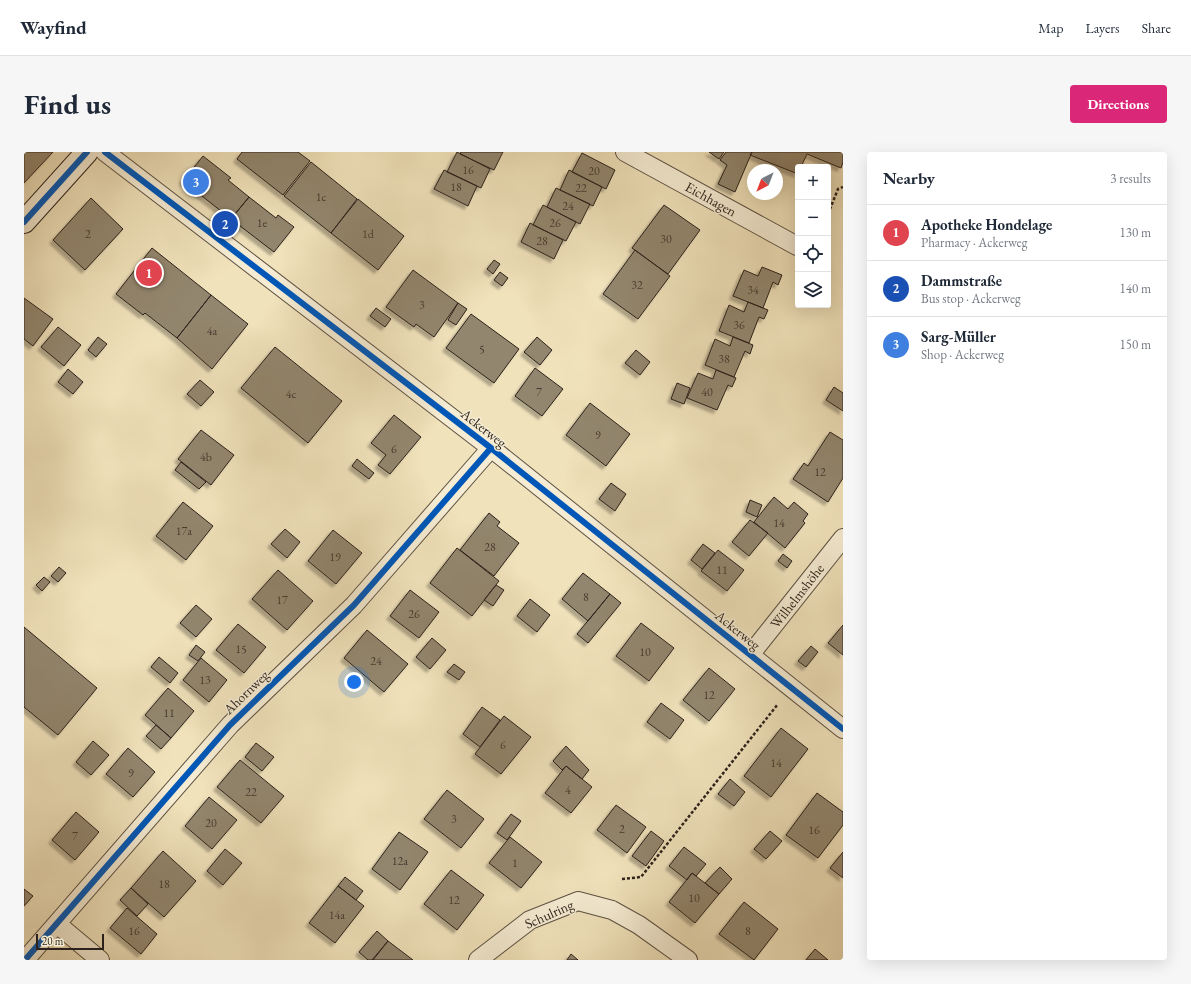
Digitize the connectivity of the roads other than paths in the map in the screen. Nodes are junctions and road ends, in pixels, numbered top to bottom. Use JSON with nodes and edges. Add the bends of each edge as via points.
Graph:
{"nodes":[{"id":1,"x":87,"y":152,"type":"edge"},
{"id":2,"x":105,"y":152,"type":"edge"},
{"id":3,"x":625,"y":152,"type":"edge"},
{"id":4,"x":24,"y":222,"type":"edge"},
{"id":5,"x":795,"y":245,"type":"edge"},
{"id":6,"x":490,"y":448,"type":"junction"},
{"id":7,"x":843,"y":538,"type":"edge"},
{"id":8,"x":750,"y":655,"type":"junction"},
{"id":9,"x":843,"y":729,"type":"edge"},
{"id":10,"x":57,"y":924,"type":"junction"},
{"id":11,"x":25,"y":960,"type":"edge"},
{"id":12,"x":100,"y":960,"type":"edge"},
{"id":13,"x":478,"y":960,"type":"edge"},
{"id":14,"x":688,"y":960,"type":"edge"}],
"edges":[{"from":1,"to":4,"type":"main road"},
{"from":2,"to":6,"type":"street","name":"Ackerweg"},
{"from":3,"to":5,"type":"street","name":"Eichhagen"},
{"from":6,"to":8,"type":"street","name":"Ackerweg"},
{"from":6,"to":10,"type":"street","name":"Ahornweg","via":[[354,606],[230,725]]},
{"from":7,"to":8,"type":"street","name":"Wilhelmshöhe"},
{"from":8,"to":9,"type":"street","name":"Ackerweg"},
{"from":10,"to":11,"type":"street","name":"Ahornweg"},
{"from":10,"to":12,"type":"street"},
{"from":13,"to":14,"type":"street","name":"Schulring","via":[[530,920],[578,901],[612,910],[639,925]]}]}
